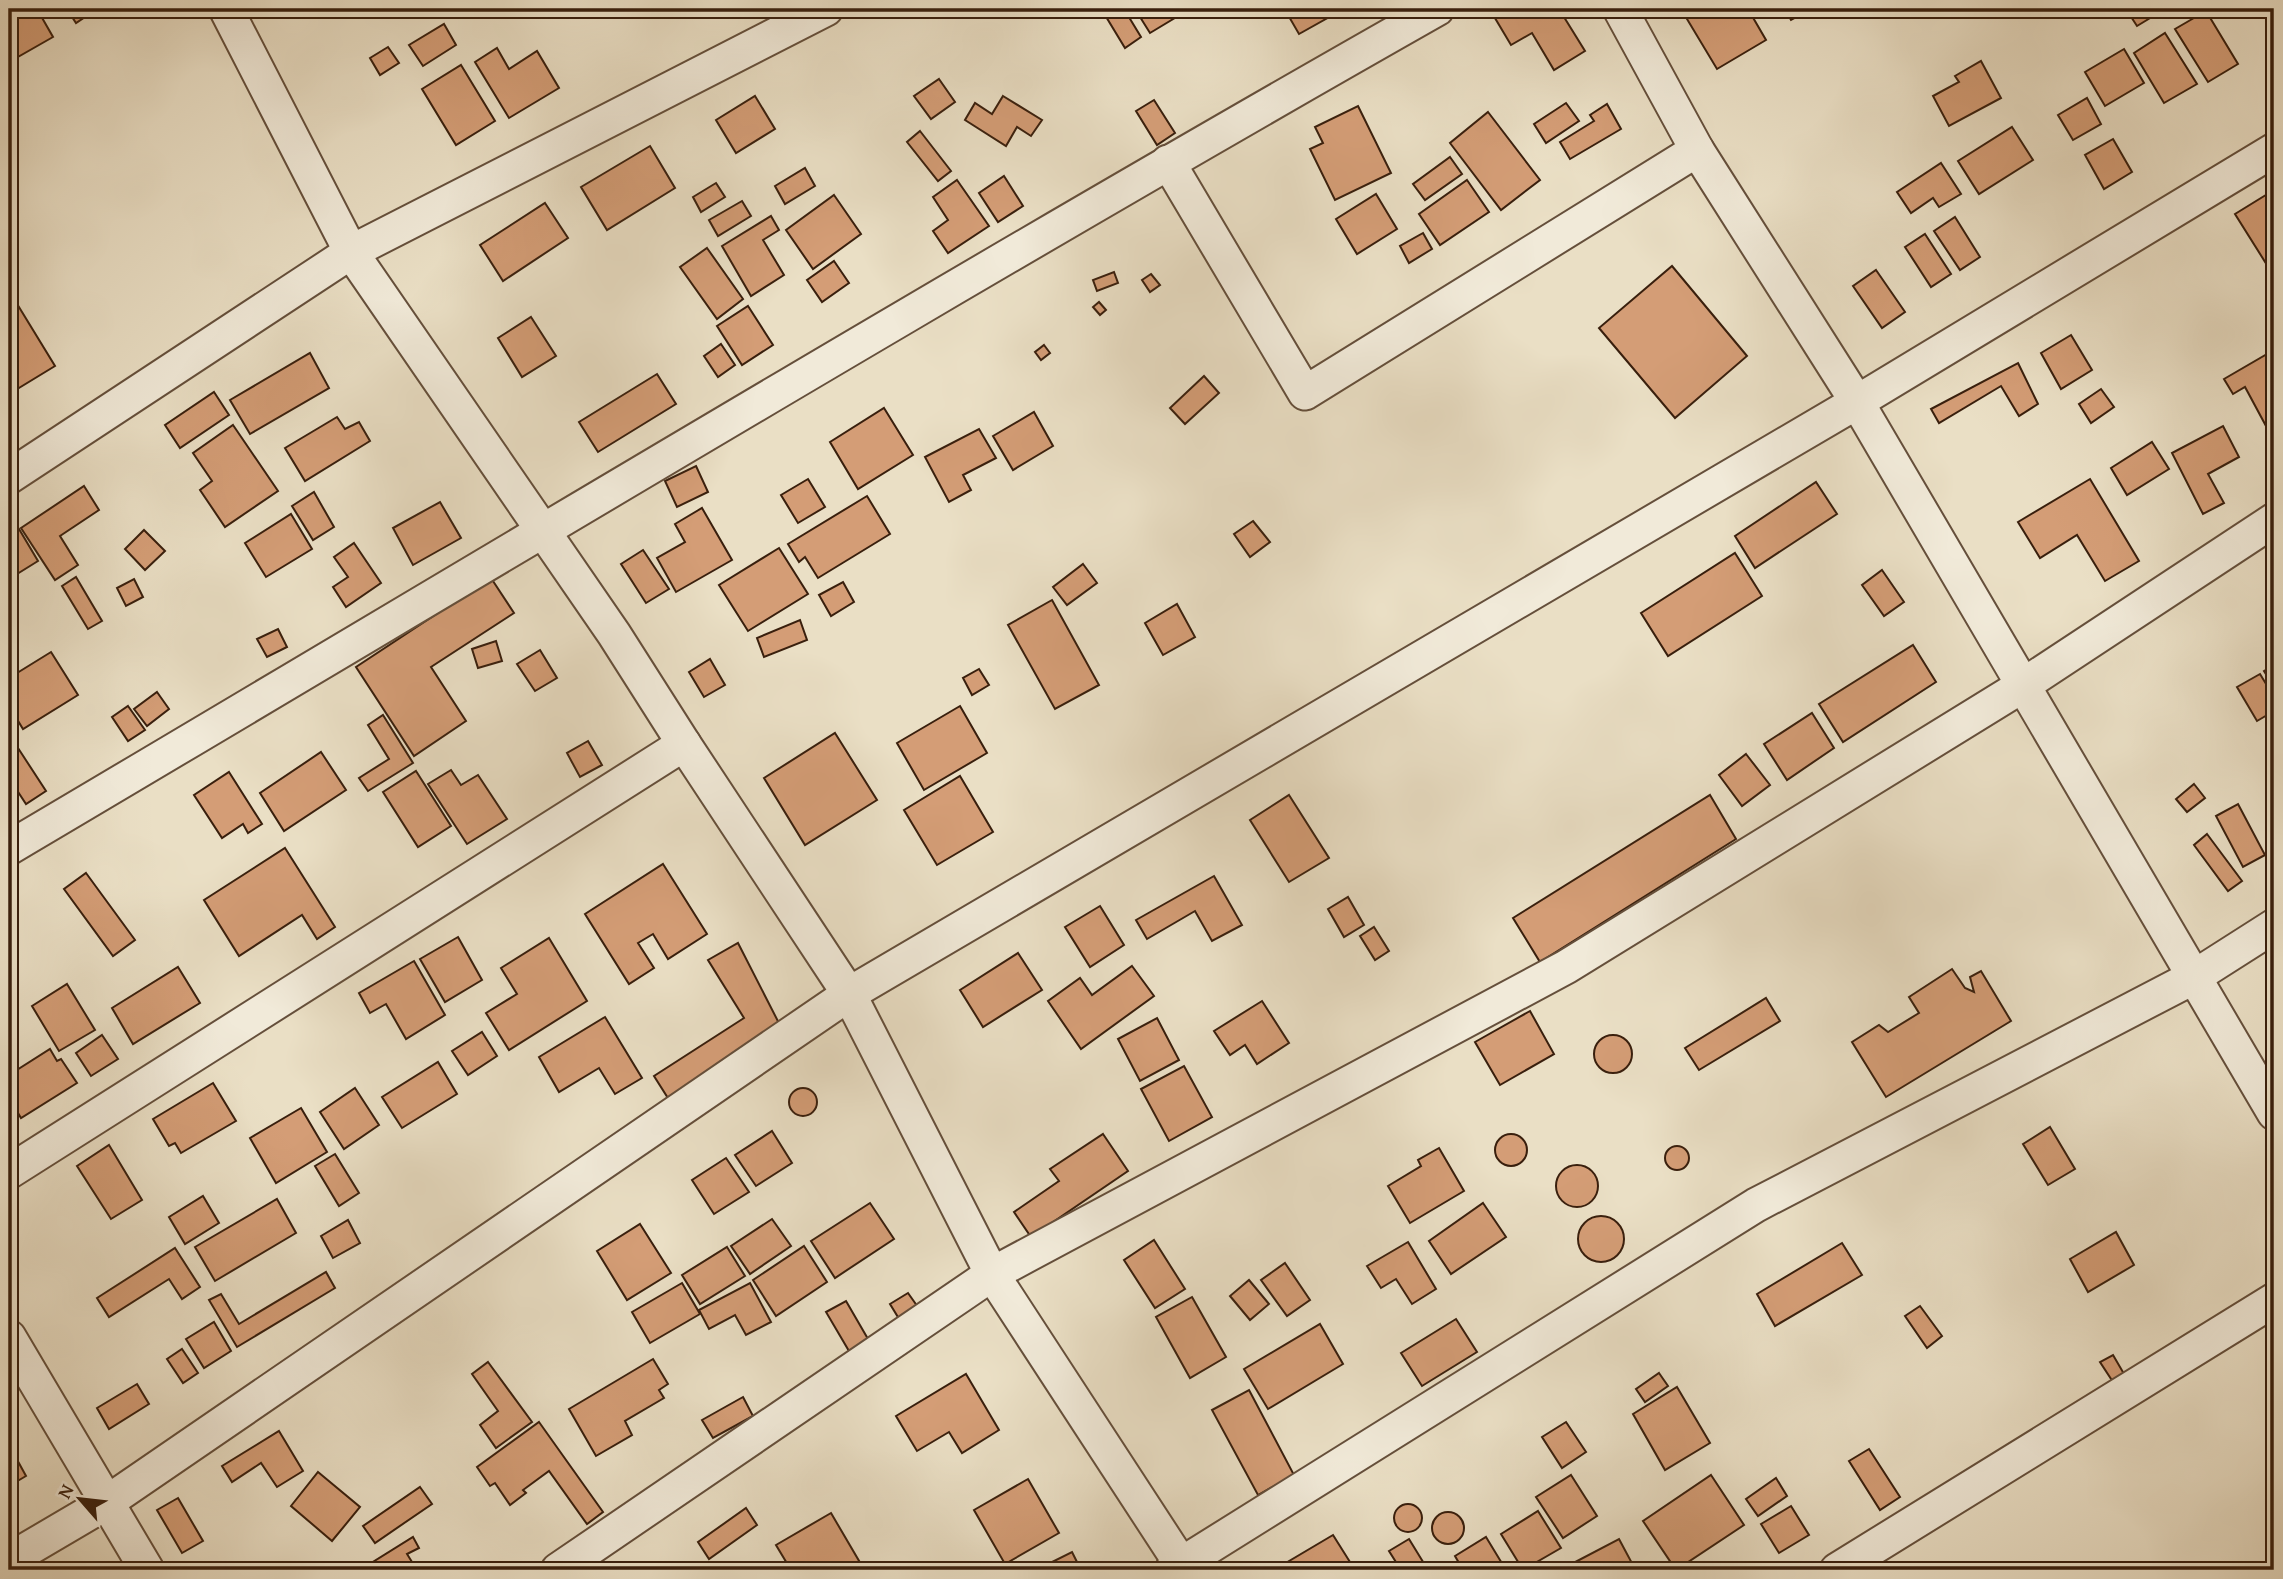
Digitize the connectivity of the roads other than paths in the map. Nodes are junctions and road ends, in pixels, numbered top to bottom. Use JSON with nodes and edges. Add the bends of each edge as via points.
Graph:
{"nodes":[{"id":1,"x":226,"y":9,"type":"edge"},
{"id":2,"x":826,"y":9,"type":"edge"},
{"id":3,"x":1437,"y":9,"type":"edge"},
{"id":4,"x":1620,"y":9,"type":"edge"},
{"id":5,"x":1696,"y":150,"type":"junction"},
{"id":6,"x":2274,"y":150,"type":"edge"},
{"id":7,"x":1168,"y":162,"type":"junction"},
{"id":8,"x":351,"y":252,"type":"junction"},
{"id":9,"x":1857,"y":402,"type":"junction"},
{"id":10,"x":9,"y":477,"type":"edge"},
{"id":11,"x":2274,"y":520,"type":"edge"},
{"id":12,"x":545,"y":531,"type":"junction"},
{"id":13,"x":2022,"y":686,"type":"junction"},
{"id":14,"x":684,"y":744,"type":"junction"},
{"id":15,"x":9,"y":848,"type":"edge"},
{"id":16,"x":2274,"y":926,"type":"edge"},
{"id":17,"x":2194,"y":977,"type":"junction"},
{"id":18,"x":849,"y":994,"type":"junction"},
{"id":19,"x":2274,"y":1113,"type":"edge"},
{"id":20,"x":9,"y":1172,"type":"edge"},
{"id":21,"x":992,"y":1273,"type":"junction"},
{"id":22,"x":2274,"y":1300,"type":"edge"},
{"id":23,"x":9,"y":1337,"type":"edge"},
{"id":24,"x":106,"y":1503,"type":"junction"},
{"id":25,"x":9,"y":1560,"type":"edge"},
{"id":26,"x":1180,"y":1568,"type":"edge"},
{"id":27,"x":147,"y":1570,"type":"edge"},
{"id":28,"x":558,"y":1570,"type":"edge"},
{"id":29,"x":1837,"y":1570,"type":"edge"}],
"edges":[{"from":1,"to":8,"type":"street"},
{"from":2,"to":8,"type":"street"},
{"from":3,"to":7,"type":"street"},
{"from":4,"to":5,"type":"street"},
{"from":5,"to":7,"type":"street","via":[[1305,393]]},
{"from":5,"to":9,"type":"street"},
{"from":6,"to":9,"type":"street"},
{"from":7,"to":12,"type":"street"},
{"from":8,"to":10,"type":"street"},
{"from":8,"to":12,"type":"street"},
{"from":9,"to":13,"type":"street"},
{"from":9,"to":18,"type":"street"},
{"from":11,"to":13,"type":"street"},
{"from":12,"to":14,"type":"street"},
{"from":12,"to":15,"type":"street"},
{"from":13,"to":17,"type":"street"},
{"from":13,"to":21,"type":"street","via":[[1566,967]]},
{"from":14,"to":18,"type":"street"},
{"from":14,"to":20,"type":"street"},
{"from":16,"to":17,"type":"street"},
{"from":17,"to":19,"type":"street"},
{"from":17,"to":26,"type":"street","via":[[1756,1205]]},
{"from":18,"to":21,"type":"street"},
{"from":18,"to":24,"type":"street"},
{"from":21,"to":26,"type":"street"},
{"from":21,"to":28,"type":"street"},
{"from":22,"to":29,"type":"street"},
{"from":23,"to":24,"type":"street"},
{"from":24,"to":25,"type":"street"},
{"from":24,"to":27,"type":"street"}]}
